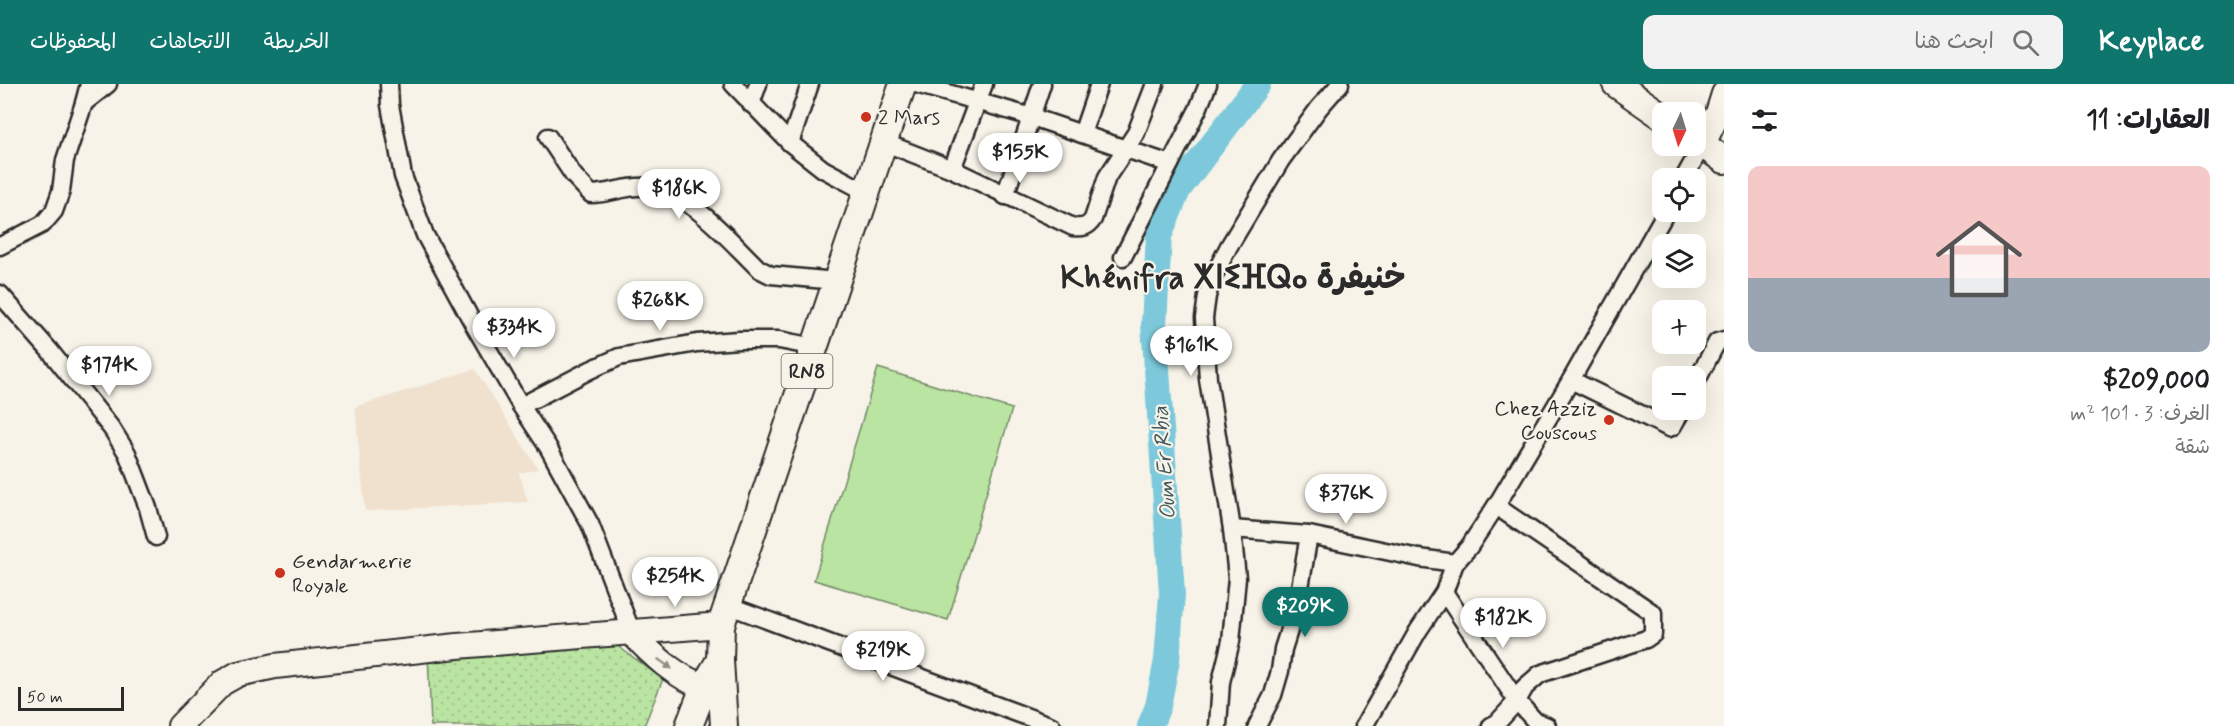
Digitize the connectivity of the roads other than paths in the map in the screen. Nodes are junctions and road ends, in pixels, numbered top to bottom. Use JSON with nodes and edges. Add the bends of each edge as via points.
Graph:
{"nodes":[{"id":1,"x":89,"y":84,"type":"edge"},
{"id":2,"x":108,"y":84,"type":"edge"},
{"id":3,"x":389,"y":84,"type":"edge"},
{"id":4,"x":733,"y":84,"type":"edge"},
{"id":5,"x":758,"y":84,"type":"edge"},
{"id":6,"x":810,"y":84,"type":"edge"},
{"id":7,"x":903,"y":84,"type":"edge"},
{"id":8,"x":916,"y":84,"type":"edge"},
{"id":9,"x":984,"y":84,"type":"edge"},
{"id":10,"x":1042,"y":84,"type":"edge"},
{"id":11,"x":1099,"y":84,"type":"edge"},
{"id":12,"x":1155,"y":84,"type":"edge"},
{"id":13,"x":1208,"y":84,"type":"edge"},
{"id":14,"x":1340,"y":84,"type":"edge"},
{"id":15,"x":1616,"y":84,"type":"edge"},
{"id":16,"x":1724,"y":94,"type":"edge"},
{"id":17,"x":84,"y":103,"type":"junction"},
{"id":18,"x":978,"y":103,"type":"junction"},
{"id":19,"x":751,"y":104,"type":"junction"},
{"id":20,"x":1652,"y":109,"type":"edge"},
{"id":21,"x":1032,"y":117,"type":"junction"},
{"id":22,"x":1706,"y":131,"type":"edge"},
{"id":23,"x":1082,"y":134,"type":"junction"},
{"id":24,"x":548,"y":137,"type":"dead end"},
{"id":25,"x":883,"y":142,"type":"junction"},
{"id":26,"x":790,"y":143,"type":"junction"},
{"id":27,"x":1706,"y":146,"type":"edge"},
{"id":28,"x":1126,"y":149,"type":"junction"},
{"id":29,"x":1724,"y":160,"type":"edge"},
{"id":30,"x":1170,"y":164,"type":"junction"},
{"id":31,"x":952,"y":169,"type":"junction"},
{"id":32,"x":866,"y":192,"type":"junction"},
{"id":33,"x":1005,"y":196,"type":"junction"},
{"id":34,"x":1660,"y":222,"type":"edge"},
{"id":35,"x":0,"y":246,"type":"edge"},
{"id":36,"x":1123,"y":257,"type":"dead end"},
{"id":37,"x":837,"y":281,"type":"junction"},
{"id":38,"x":0,"y":294,"type":"edge"},
{"id":39,"x":1724,"y":340,"type":"edge"},
{"id":40,"x":815,"y":347,"type":"junction"},
{"id":41,"x":1704,"y":366,"type":"edge"},
{"id":42,"x":1571,"y":380,"type":"junction"},
{"id":43,"x":521,"y":406,"type":"junction"},
{"id":44,"x":1652,"y":420,"type":"edge"},
{"id":45,"x":1653,"y":420,"type":"edge"},
{"id":46,"x":1676,"y":420,"type":"edge"},
{"id":47,"x":1496,"y":506,"type":"junction"},
{"id":48,"x":1232,"y":530,"type":"junction"},
{"id":49,"x":1309,"y":535,"type":"junction"},
{"id":50,"x":156,"y":537,"type":"dead end"},
{"id":51,"x":1455,"y":563,"type":"junction"},
{"id":52,"x":1444,"y":592,"type":"junction"},
{"id":53,"x":724,"y":615,"type":"junction"},
{"id":54,"x":632,"y":633,"type":"junction"},
{"id":55,"x":720,"y":660,"type":"junction"},
{"id":56,"x":704,"y":687,"type":"junction"},
{"id":57,"x":1517,"y":701,"type":"junction"},
{"id":58,"x":180,"y":726,"type":"edge"},
{"id":59,"x":689,"y":726,"type":"edge"},
{"id":60,"x":724,"y":726,"type":"edge"},
{"id":61,"x":1052,"y":726,"type":"edge"},
{"id":62,"x":1220,"y":726,"type":"edge"},
{"id":63,"x":1257,"y":726,"type":"edge"},
{"id":64,"x":1364,"y":726,"type":"edge"},
{"id":65,"x":1491,"y":726,"type":"edge"},
{"id":66,"x":1547,"y":726,"type":"edge"}],
"edges":[{"from":1,"to":17,"type":"street"},
{"from":2,"to":17,"type":"street"},
{"from":3,"to":43,"type":"street","via":[[403,176],[425,235]]},
{"from":4,"to":19,"type":"street"},
{"from":5,"to":19,"type":"street"},
{"from":6,"to":26,"type":"street"},
{"from":7,"to":25,"type":"main road","number":"RN8"},
{"from":8,"to":18,"type":"street"},
{"from":9,"to":18,"type":"street"},
{"from":10,"to":21,"type":"street"},
{"from":11,"to":23,"type":"street"},
{"from":12,"to":28,"type":"street","via":[[1136,134]]},
{"from":13,"to":30,"type":"street"},
{"from":14,"to":48,"type":"street","via":[[1281,160],[1229,246],[1207,296],[1204,318],[1208,380]]},
{"from":15,"to":20,"type":"main road"},
{"from":16,"to":22,"type":"street"},
{"from":17,"to":35,"type":"street","via":[[65,160],[54,211],[43,224]]},
{"from":18,"to":21,"type":"street"},
{"from":18,"to":31,"type":"street"},
{"from":19,"to":26,"type":"street"},
{"from":21,"to":23,"type":"street"},
{"from":21,"to":33,"type":"street"},
{"from":23,"to":28,"type":"street"},
{"from":24,"to":37,"type":"street","via":[[591,194],[629,187],[672,193],[759,269],[771,275]]},
{"from":25,"to":31,"type":"street"},
{"from":25,"to":32,"type":"main road","number":"RN8"},
{"from":26,"to":32,"type":"street","via":[[823,169]]},
{"from":27,"to":29,"type":"main road"},
{"from":28,"to":30,"type":"street"},
{"from":28,"to":33,"type":"street","via":[[1107,177],[1094,219],[1086,227],[1073,227]]},
{"from":30,"to":36,"type":"street"},
{"from":31,"to":33,"type":"street"},
{"from":32,"to":37,"type":"main road","number":"RN8"},
{"from":34,"to":42,"type":"street"},
{"from":37,"to":40,"type":"main road","number":"RN8"},
{"from":38,"to":50,"type":"street","via":[[117,437],[127,453]]},
{"from":39,"to":41,"type":"street","via":[[1717,342]]},
{"from":40,"to":43,"type":"street","via":[[778,340],[739,340],[619,357]]},
{"from":40,"to":53,"type":"main road","number":"RN8"},
{"from":42,"to":44,"type":"street"},
{"from":42,"to":47,"type":"street"},
{"from":43,"to":54,"type":"street","via":[[590,524]]},
{"from":45,"to":46,"type":"street","via":[[1669,428]]},
{"from":47,"to":51,"type":"street"},
{"from":47,"to":57,"type":"street","via":[[1653,613],[1654,621],[1653,634],[1646,639],[1540,674]]},
{"from":48,"to":49,"type":"street"},
{"from":48,"to":62,"type":"street","via":[[1237,578],[1231,641],[1221,682]]},
{"from":49,"to":51,"type":"street"},
{"from":49,"to":63,"type":"street","via":[[1280,671]]},
{"from":51,"to":52,"type":"street"},
{"from":52,"to":57,"type":"street"},
{"from":52,"to":64,"type":"street"},
{"from":53,"to":54,"type":"street"},
{"from":53,"to":55,"type":"main road","number":"RN8"},
{"from":53,"to":61,"type":"street"},
{"from":54,"to":56,"type":"street","one_way":true,"via":[[656,658]]},
{"from":54,"to":58,"type":"street","via":[[456,646],[258,669],[222,683]]},
{"from":55,"to":56,"type":"main road","number":"RN8"},
{"from":55,"to":60,"type":"main road","number":"RN8"},
{"from":56,"to":59,"type":"main road","number":"RN8"},
{"from":57,"to":65,"type":"street"},
{"from":57,"to":66,"type":"street","via":[[1535,721]]}]}
